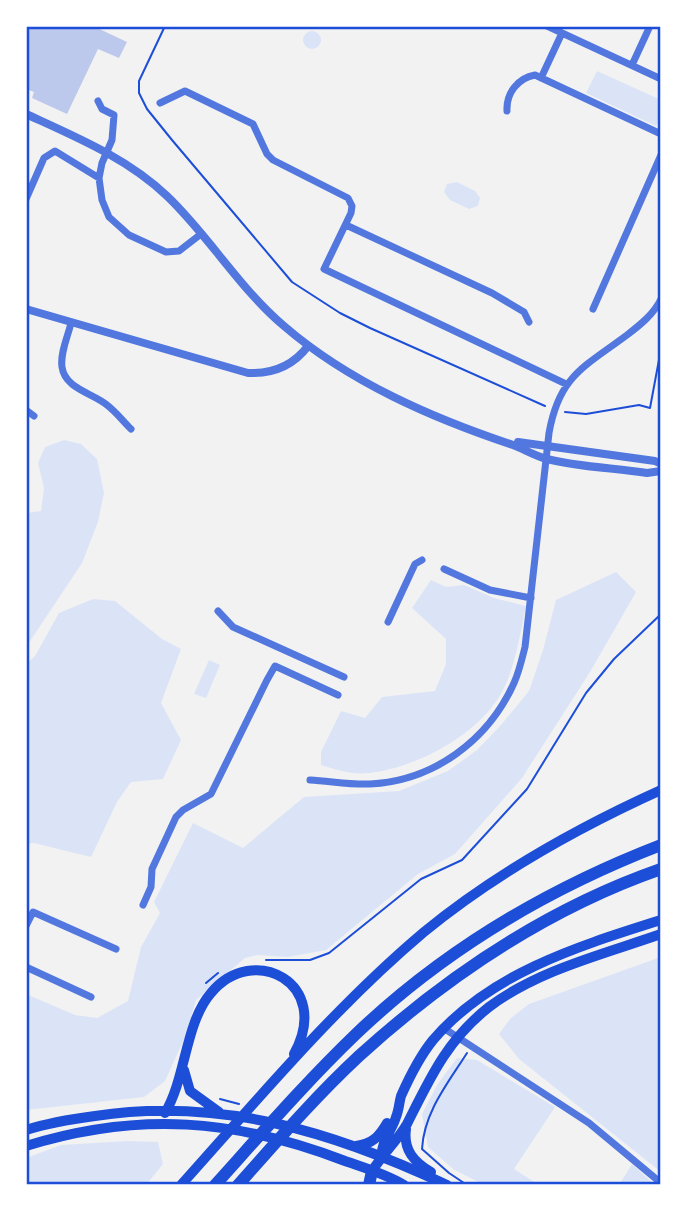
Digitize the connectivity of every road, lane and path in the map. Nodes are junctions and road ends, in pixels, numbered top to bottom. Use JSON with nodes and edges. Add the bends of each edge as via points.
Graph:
{"nodes":[{"id":1,"x":165,"y":26,"type":"edge"},
{"id":2,"x":547,"y":26,"type":"edge"},
{"id":3,"x":650,"y":26,"type":"edge"},
{"id":4,"x":562,"y":33,"type":"junction"},
{"id":5,"x":632,"y":65,"type":"junction"},
{"id":6,"x":541,"y":78,"type":"junction"},
{"id":7,"x":661,"y":79,"type":"edge"},
{"id":8,"x":98,"y":101,"type":"dead end"},
{"id":9,"x":160,"y":103,"type":"dead end"},
{"id":10,"x":507,"y":111,"type":"dead end"},
{"id":11,"x":26,"y":114,"type":"edge"},
{"id":12,"x":661,"y":134,"type":"edge"},
{"id":13,"x":661,"y":155,"type":"edge"},
{"id":14,"x":99,"y":178,"type":"junction"},
{"id":15,"x":26,"y":199,"type":"edge"},
{"id":16,"x":346,"y":225,"type":"junction"},
{"id":17,"x":201,"y":234,"type":"junction"},
{"id":18,"x":661,"y":299,"type":"edge"},
{"id":19,"x":26,"y":309,"type":"edge"},
{"id":20,"x":593,"y":309,"type":"dead end"},
{"id":21,"x":529,"y":322,"type":"dead end"},
{"id":22,"x":71,"y":323,"type":"junction"},
{"id":23,"x":308,"y":346,"type":"junction"},
{"id":24,"x":661,"y":349,"type":"edge"},
{"id":25,"x":566,"y":384,"type":"junction"},
{"id":26,"x":546,"y":406,"type":"dead end"},
{"id":27,"x":26,"y":410,"type":"edge"},
{"id":28,"x":564,"y":412,"type":"dead end"},
{"id":29,"x":34,"y":415,"type":"dead end"},
{"id":30,"x":131,"y":429,"type":"dead end"},
{"id":31,"x":494,"y":439,"type":"junction"},
{"id":32,"x":547,"y":447,"type":"junction"},
{"id":33,"x":546,"y":459,"type":"junction"},
{"id":34,"x":661,"y":464,"type":"edge"},
{"id":35,"x":661,"y":471,"type":"edge"},
{"id":36,"x":422,"y":560,"type":"dead end"},
{"id":37,"x":444,"y":569,"type":"dead end"},
{"id":38,"x":531,"y":598,"type":"junction"},
{"id":39,"x":218,"y":611,"type":"dead end"},
{"id":40,"x":660,"y":615,"type":"edge"},
{"id":41,"x":388,"y":622,"type":"dead end"},
{"id":42,"x":344,"y":677,"type":"dead end"},
{"id":43,"x":338,"y":695,"type":"dead end"},
{"id":44,"x":310,"y":780,"type":"dead end"},
{"id":45,"x":661,"y":790,"type":"edge"},
{"id":46,"x":661,"y":845,"type":"edge"},
{"id":47,"x":661,"y":869,"type":"edge"},
{"id":48,"x":143,"y":905,"type":"dead end"},
{"id":49,"x":661,"y":920,"type":"edge"},
{"id":50,"x":26,"y":926,"type":"edge"},
{"id":51,"x":661,"y":934,"type":"edge"},
{"id":52,"x":117,"y":949,"type":"dead end"},
{"id":53,"x":260,"y":960,"type":"dead end"},
{"id":54,"x":26,"y":967,"type":"edge"},
{"id":55,"x":218,"y":972,"type":"dead end"},
{"id":56,"x":205,"y":984,"type":"dead end"},
{"id":57,"x":91,"y":997,"type":"dead end"},
{"id":58,"x":445,"y":1029,"type":"junction"},
{"id":59,"x":456,"y":1038,"type":"junction"},
{"id":60,"x":471,"y":1048,"type":"junction"},
{"id":61,"x":184,"y":1066,"type":"junction"},
{"id":62,"x":285,"y":1070,"type":"junction"},
{"id":63,"x":400,"y":1098,"type":"junction"},
{"id":64,"x":167,"y":1110,"type":"junction"},
{"id":65,"x":220,"y":1113,"type":"junction"},
{"id":66,"x":408,"y":1122,"type":"junction"},
{"id":67,"x":147,"y":1125,"type":"junction"},
{"id":68,"x":26,"y":1130,"type":"edge"},
{"id":69,"x":26,"y":1146,"type":"edge"},
{"id":70,"x":355,"y":1146,"type":"junction"},
{"id":71,"x":382,"y":1156,"type":"junction"},
{"id":72,"x":372,"y":1171,"type":"junction"},
{"id":73,"x":661,"y":1183,"type":"edge"},
{"id":74,"x":181,"y":1185,"type":"edge"},
{"id":75,"x":215,"y":1185,"type":"edge"},
{"id":76,"x":238,"y":1185,"type":"edge"},
{"id":77,"x":369,"y":1185,"type":"edge"},
{"id":78,"x":404,"y":1185,"type":"edge"},
{"id":79,"x":447,"y":1185,"type":"edge"},
{"id":80,"x":453,"y":1185,"type":"edge"},
{"id":81,"x":467,"y":1185,"type":"edge"}],
"edges":[{"from":1,"to":26,"type":"path","via":[[139,81],[139,93],[172,140],[292,282],[370,328]]},
{"from":2,"to":4,"type":"street"},
{"from":3,"to":5,"type":"street"},
{"from":4,"to":5,"type":"street"},
{"from":4,"to":6,"type":"street"},
{"from":5,"to":7,"type":"street"},
{"from":6,"to":10,"type":"street","via":[[529,76],[516,84]]},
{"from":6,"to":12,"type":"street"},
{"from":8,"to":14,"type":"street","via":[[114,115],[112,140]]},
{"from":9,"to":16,"type":"street","via":[[185,91],[253,124],[273,160],[348,198],[352,206]]},
{"from":11,"to":17,"type":"street","via":[[122,161],[166,195]]},
{"from":13,"to":20,"type":"street"},
{"from":14,"to":15,"type":"street","via":[[55,151],[44,158]]},
{"from":14,"to":17,"type":"street","via":[[109,217],[145,244],[172,253]]},
{"from":16,"to":21,"type":"street","via":[[492,293],[524,312]]},
{"from":16,"to":25,"type":"street","via":[[324,269]]},
{"from":17,"to":23,"type":"street","via":[[257,300]]},
{"from":18,"to":25,"type":"street","via":[[640,325]]},
{"from":19,"to":22,"type":"street"},
{"from":22,"to":23,"type":"street","via":[[248,373],[277,370]]},
{"from":22,"to":30,"type":"street","via":[[62,358],[66,377],[106,404]]},
{"from":23,"to":31,"type":"street","via":[[388,393]]},
{"from":24,"to":28,"type":"path","via":[[650,408],[639,405],[586,414]]},
{"from":25,"to":32,"type":"street","via":[[554,411]]},
{"from":27,"to":29,"type":"street"},
{"from":31,"to":32,"type":"street"},
{"from":31,"to":33,"type":"street"},
{"from":32,"to":33,"type":"street"},
{"from":32,"to":34,"type":"street"},
{"from":33,"to":35,"type":"street"},
{"from":33,"to":38,"type":"street"},
{"from":36,"to":41,"type":"street","via":[[415,564]]},
{"from":37,"to":38,"type":"street","via":[[490,590]]},
{"from":38,"to":44,"type":"street","via":[[516,681],[473,741],[432,769],[411,777],[372,784]]},
{"from":39,"to":42,"type":"street","via":[[233,626]]},
{"from":40,"to":53,"type":"path","via":[[593,684],[527,789],[462,860],[421,879],[330,953],[310,960]]},
{"from":43,"to":48,"type":"street","via":[[275,666],[211,794],[176,817],[152,869]]},
{"from":45,"to":62,"type":"main road","via":[[552,844],[426,931],[373,978]]},
{"from":46,"to":75,"type":"highway","via":[[602,868],[526,908],[410,986],[301,1090]]},
{"from":47,"to":76,"type":"highway","via":[[549,919],[422,1002],[358,1057]]},
{"from":49,"to":58,"type":"main road","via":[[583,945],[513,978],[477,998]]},
{"from":50,"to":52,"type":"street","via":[[33,912]]},
{"from":51,"to":59,"type":"main road","via":[[520,989],[490,1006]]},
{"from":54,"to":57,"type":"street"},
{"from":55,"to":56,"type":"path"},
{"from":58,"to":59,"type":"street"},
{"from":58,"to":63,"type":"main road","via":[[432,1041]]},
{"from":59,"to":60,"type":"street"},
{"from":59,"to":66,"type":"main road","via":[[430,1076]]},
{"from":60,"to":73,"type":"street","via":[[589,1123]]},
{"from":60,"to":81,"type":"path","via":[[428,1117],[422,1149]]},
{"from":61,"to":62,"type":"main road","via":[[197,1019],[210,993],[227,978],[261,970],[296,988],[306,1013],[300,1043]]},
{"from":61,"to":64,"type":"main road"},
{"from":61,"to":65,"type":"main road","via":[[190,1091]]},
{"from":62,"to":74,"type":"main road"},
{"from":63,"to":70,"type":"main road","via":[[375,1140]]},
{"from":63,"to":71,"type":"main road"},
{"from":64,"to":65,"type":"main road"},
{"from":64,"to":67,"type":"main road"},
{"from":64,"to":68,"type":"main road","via":[[121,1112]]},
{"from":65,"to":70,"type":"main road","via":[[256,1118]]},
{"from":66,"to":71,"type":"main road"},
{"from":66,"to":80,"type":"main road","via":[[405,1142],[410,1154],[422,1167]]},
{"from":67,"to":69,"type":"main road","via":[[82,1132]]},
{"from":67,"to":72,"type":"main road","via":[[188,1124],[254,1132]]},
{"from":70,"to":71,"type":"main road"},
{"from":71,"to":72,"type":"main road"},
{"from":71,"to":79,"type":"main road"},
{"from":72,"to":77,"type":"highway"},
{"from":72,"to":78,"type":"main road"}]}
